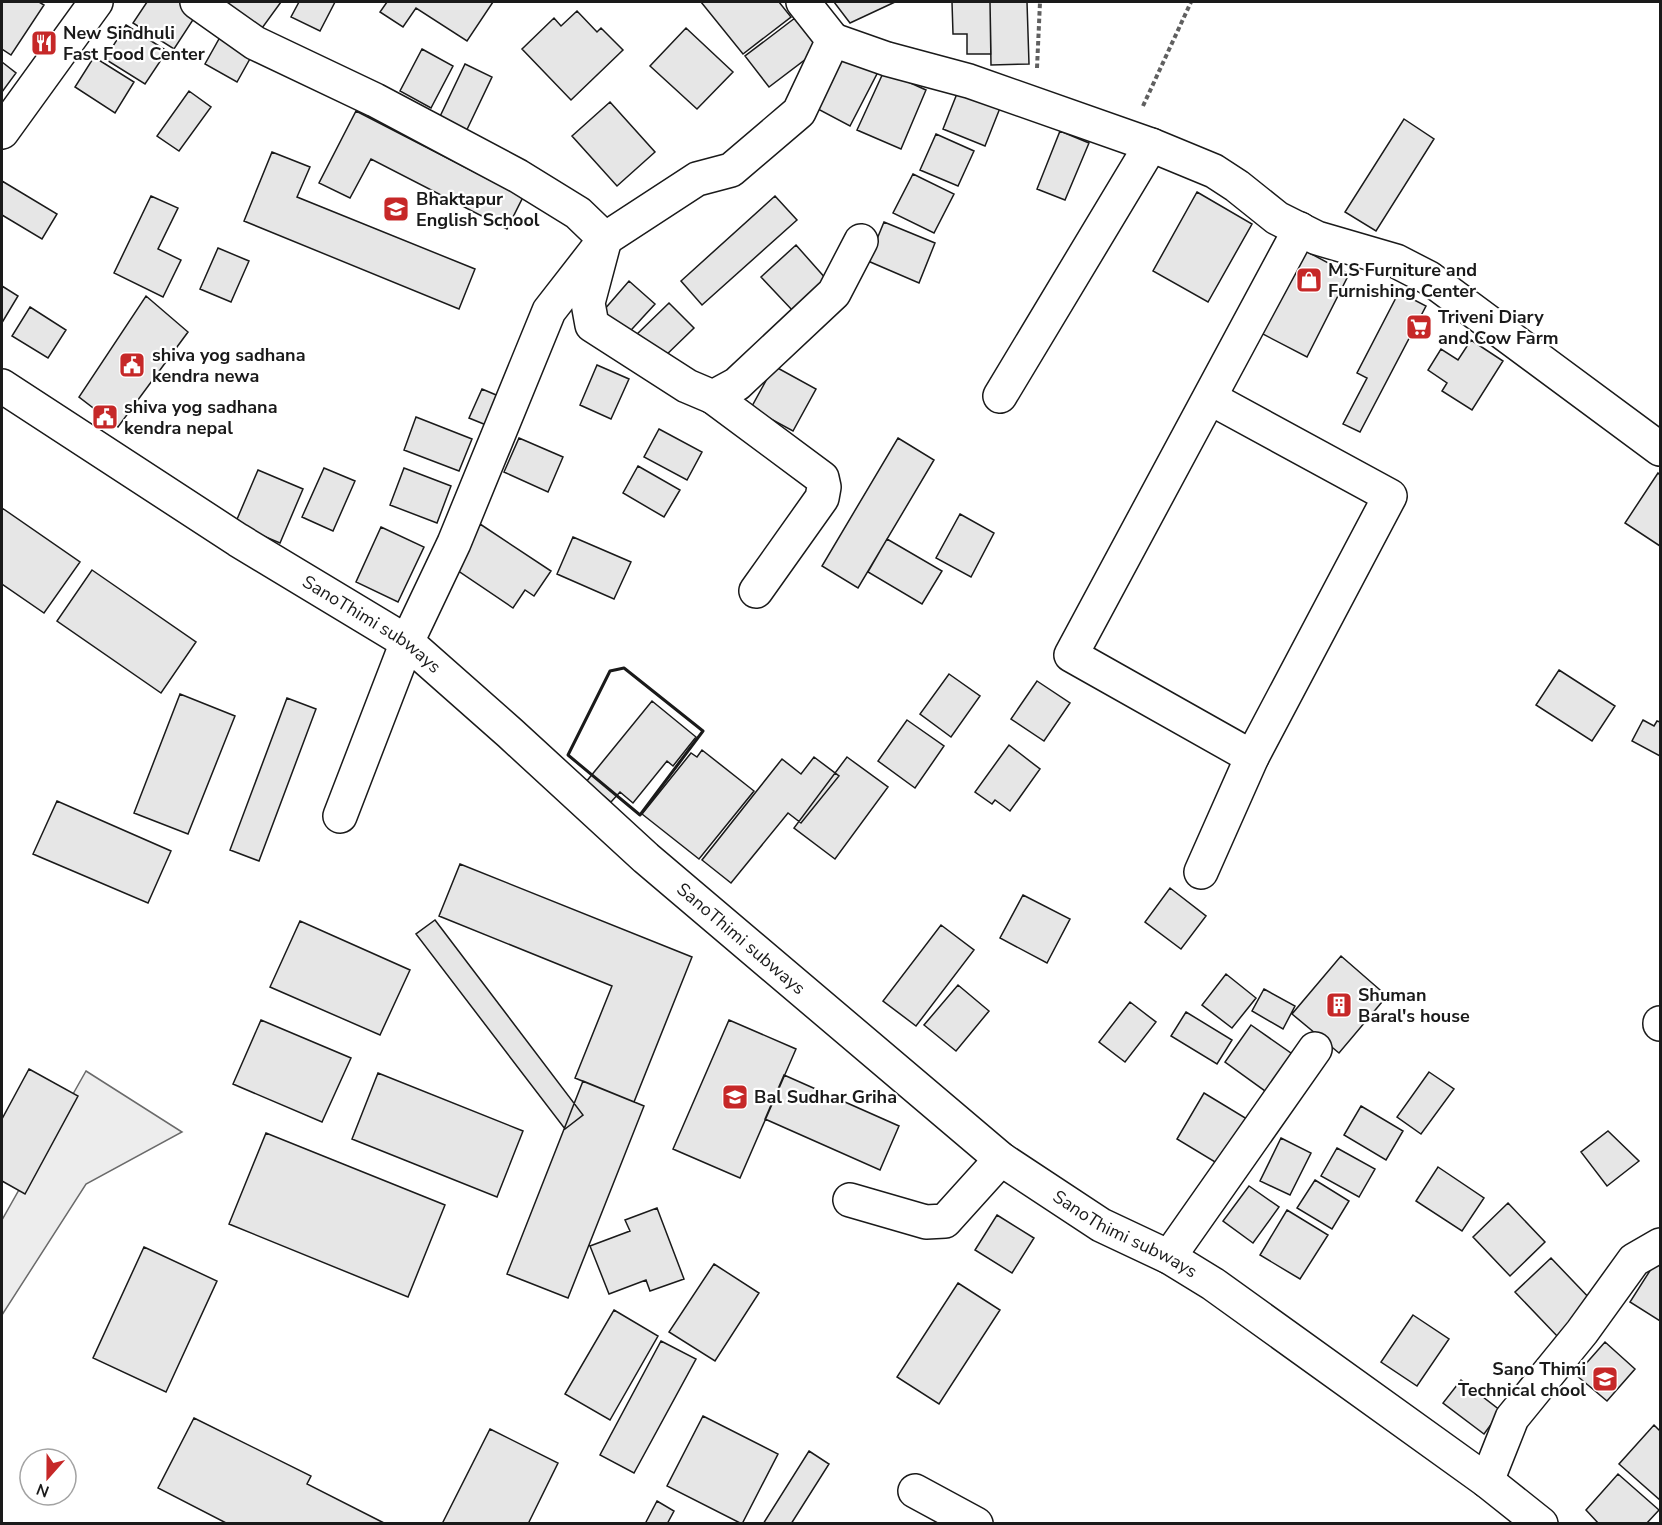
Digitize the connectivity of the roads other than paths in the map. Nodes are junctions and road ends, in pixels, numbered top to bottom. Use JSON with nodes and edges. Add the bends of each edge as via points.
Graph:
{"nodes":[{"id":1,"x":96,"y":2,"type":"edge"},
{"id":2,"x":198,"y":2,"type":"edge"},
{"id":3,"x":803,"y":2,"type":"edge"},
{"id":4,"x":833,"y":40,"type":"junction"},
{"id":5,"x":2,"y":132,"type":"edge"},
{"id":6,"x":1141,"y":142,"type":"junction"},
{"id":7,"x":1300,"y":230,"type":"junction"},
{"id":8,"x":605,"y":239,"type":"junction"},
{"id":9,"x":861,"y":241,"type":"dead end"},
{"id":10,"x":2,"y":386,"type":"edge"},
{"id":11,"x":1000,"y":396,"type":"dead end"},
{"id":12,"x":713,"y":397,"type":"junction"},
{"id":13,"x":1210,"y":398,"type":"junction"},
{"id":14,"x":1660,"y":449,"type":"edge"},
{"id":15,"x":756,"y":591,"type":"dead end"},
{"id":16,"x":407,"y":642,"type":"junction"},
{"id":17,"x":1252,"y":757,"type":"junction"},
{"id":18,"x":340,"y":816,"type":"dead end"},
{"id":19,"x":1201,"y":872,"type":"dead end"},
{"id":20,"x":1315,"y":1049,"type":"dead end"},
{"id":21,"x":1001,"y":1159,"type":"junction"},
{"id":22,"x":850,"y":1200,"type":"dead end"},
{"id":23,"x":1660,"y":1245,"type":"edge"},
{"id":24,"x":1169,"y":1257,"type":"junction"},
{"id":25,"x":1487,"y":1481,"type":"junction"},
{"id":26,"x":915,"y":1491,"type":"dead end"},
{"id":27,"x":976,"y":1524,"type":"edge"},
{"id":28,"x":1541,"y":1524,"type":"edge"}],
"edges":[{"from":1,"to":5,"type":"street"},
{"from":2,"to":8,"type":"street","via":[[255,44],[375,100],[518,176],[578,213]]},
{"from":3,"to":4,"type":"street"},
{"from":4,"to":6,"type":"street","via":[[969,81]]},
{"from":4,"to":8,"type":"street","via":[[799,112],[732,170],[697,179]]},
{"from":6,"to":7,"type":"street","via":[[1214,171],[1277,218]]},
{"from":6,"to":11,"type":"street"},
{"from":7,"to":13,"type":"street"},
{"from":7,"to":14,"type":"street","via":[[1396,261],[1429,278]]},
{"from":8,"to":12,"type":"street","via":[[588,303],[592,325],[687,386]]},
{"from":8,"to":16,"type":"street","via":[[549,311],[454,543]]},
{"from":9,"to":12,"type":"street","via":[[834,293],[737,384]]},
{"from":10,"to":16,"type":"street","name":"SanoThimi subways","via":[[238,540]]},
{"from":12,"to":15,"type":"street","via":[[822,478],[824,487],[822,498]]},
{"from":13,"to":17,"type":"street","via":[[1071,655]]},
{"from":13,"to":17,"type":"street","via":[[1390,496]]},
{"from":16,"to":18,"type":"street"},
{"from":16,"to":21,"type":"street","name":"SanoThimi subways","via":[[646,858]]},
{"from":17,"to":19,"type":"street"},
{"from":20,"to":24,"type":"street"},
{"from":21,"to":22,"type":"street","via":[[945,1221],[926,1222]]},
{"from":21,"to":24,"type":"street","name":"SanoThimi subways","via":[[1101,1226]]},
{"from":23,"to":25,"type":"street","via":[[1634,1260],[1512,1418]]},
{"from":24,"to":25,"type":"street","name":"SanoThimi subways","via":[[1213,1284]]},
{"from":25,"to":28,"type":"street","name":"SanoThimi subways"},
{"from":26,"to":27,"type":"street"}]}
